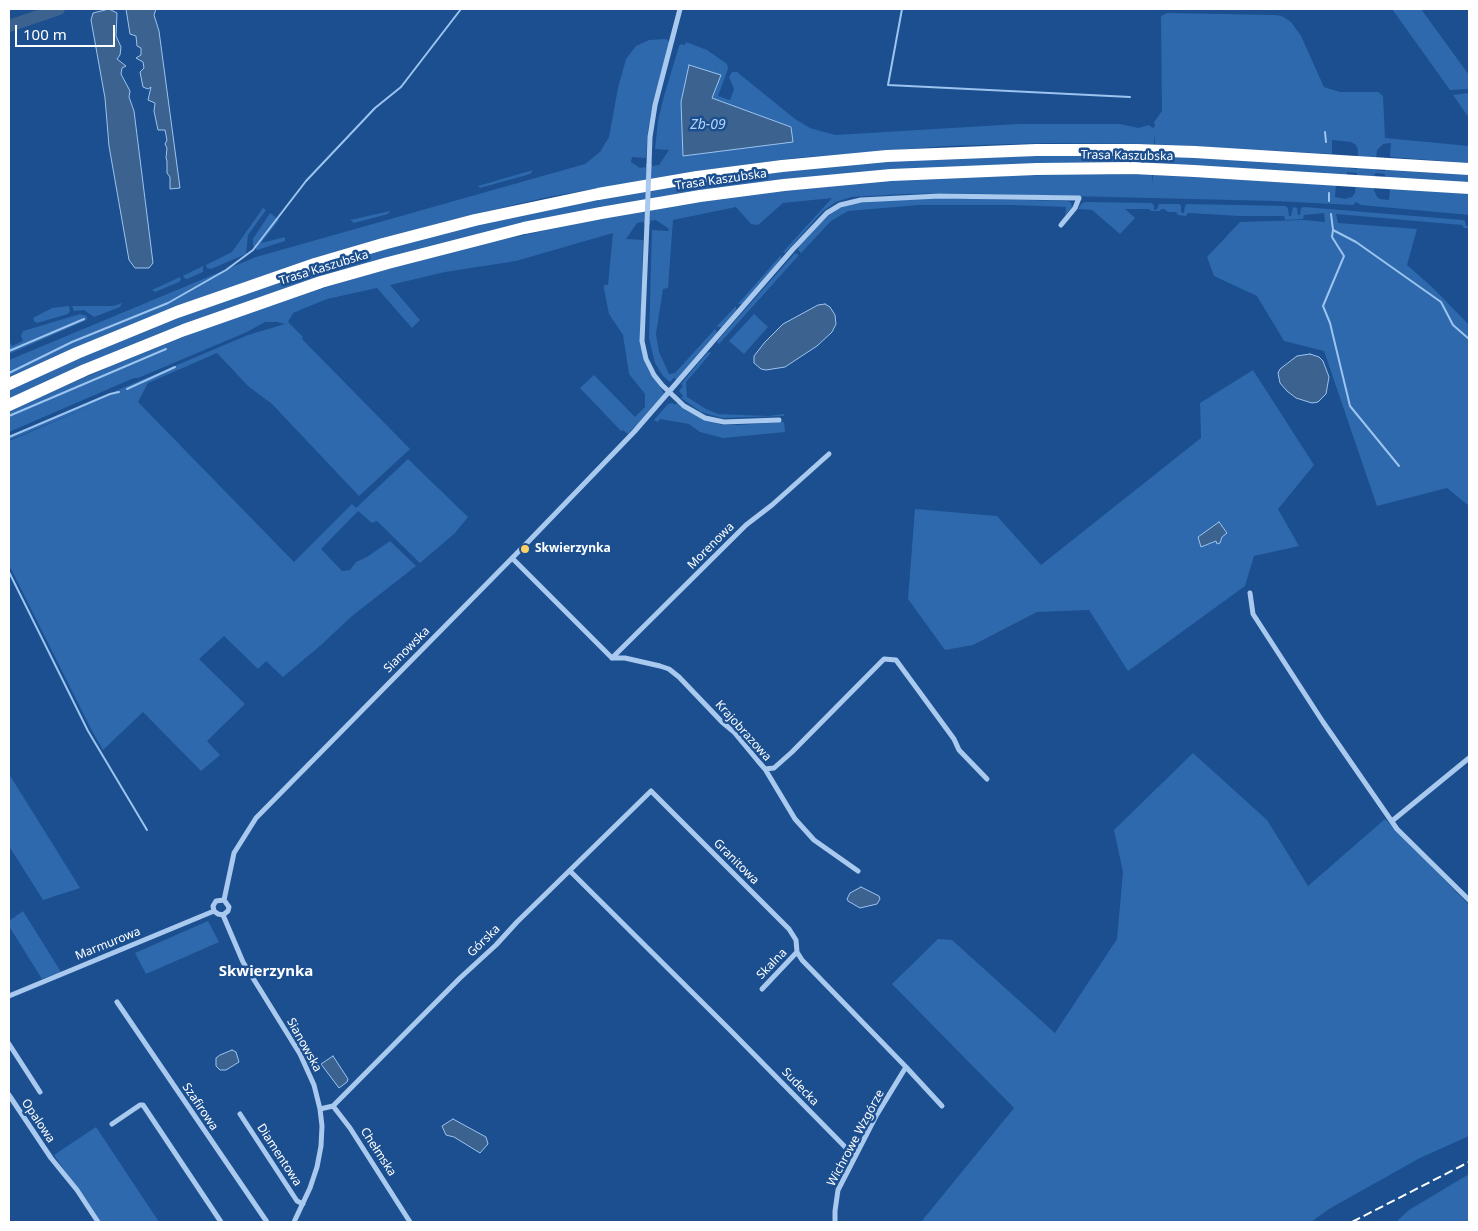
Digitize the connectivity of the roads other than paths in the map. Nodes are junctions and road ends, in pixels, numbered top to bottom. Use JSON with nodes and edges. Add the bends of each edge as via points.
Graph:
{"nodes":[{"id":1,"x":680,"y":9,"type":"edge"},
{"id":2,"x":1469,"y":169,"type":"edge"},
{"id":3,"x":1469,"y":188,"type":"edge"},
{"id":4,"x":1061,"y":225,"type":"dead end"},
{"id":5,"x":9,"y":384,"type":"edge"},
{"id":6,"x":670,"y":392,"type":"junction"},
{"id":7,"x":9,"y":405,"type":"edge"},
{"id":8,"x":779,"y":420,"type":"dead end"},
{"id":9,"x":829,"y":454,"type":"dead end"},
{"id":10,"x":512,"y":558,"type":"junction"},
{"id":11,"x":1250,"y":593,"type":"dead end"},
{"id":12,"x":612,"y":658,"type":"junction"},
{"id":13,"x":1469,"y":758,"type":"edge"},
{"id":14,"x":765,"y":769,"type":"junction"},
{"id":15,"x":988,"y":779,"type":"dead end"},
{"id":16,"x":651,"y":792,"type":"joint"},
{"id":17,"x":1392,"y":821,"type":"junction"},
{"id":18,"x":570,"y":871,"type":"junction"},
{"id":19,"x":858,"y":871,"type":"dead end"},
{"id":20,"x":224,"y":900,"type":"junction"},
{"id":21,"x":1469,"y":900,"type":"edge"},
{"id":22,"x":214,"y":911,"type":"junction"},
{"id":23,"x":223,"y":915,"type":"junction"},
{"id":24,"x":798,"y":952,"type":"junction"},
{"id":25,"x":762,"y":989,"type":"dead end"},
{"id":26,"x":9,"y":996,"type":"edge"},
{"id":27,"x":117,"y":1002,"type":"dead end"},
{"id":28,"x":9,"y":1044,"type":"edge"},
{"id":29,"x":906,"y":1067,"type":"junction"},
{"id":30,"x":40,"y":1092,"type":"dead end"},
{"id":31,"x":9,"y":1095,"type":"edge"},
{"id":32,"x":333,"y":1106,"type":"junction"},
{"id":33,"x":942,"y":1106,"type":"dead end"},
{"id":34,"x":320,"y":1109,"type":"junction"},
{"id":35,"x":240,"y":1114,"type":"dead end"},
{"id":36,"x":112,"y":1124,"type":"dead end"},
{"id":37,"x":855,"y":1158,"type":"junction"},
{"id":38,"x":303,"y":1204,"type":"junction"},
{"id":39,"x":98,"y":1222,"type":"edge"},
{"id":40,"x":221,"y":1222,"type":"edge"},
{"id":41,"x":267,"y":1222,"type":"edge"},
{"id":42,"x":294,"y":1222,"type":"edge"},
{"id":43,"x":410,"y":1222,"type":"edge"},
{"id":44,"x":835,"y":1222,"type":"edge"}],
"edges":[{"from":1,"to":6,"type":"street","bridge":true,"via":[[650,137],[642,341],[650,367]]},
{"from":2,"to":5,"type":"highway","name":"Trasa Kaszubska","via":[[1156,150],[1036,150],[887,156],[697,177],[475,220],[315,264],[177,312]]},
{"from":3,"to":7,"type":"highway","name":"Trasa Kaszubska","via":[[1164,170],[1018,169],[891,175],[700,196],[524,228],[388,262],[184,330]]},
{"from":4,"to":6,"type":"street","name":"Sianowska","via":[[1079,198],[940,196],[861,200],[840,205],[822,218]]},
{"from":6,"to":8,"type":"street","via":[[690,410],[714,421]]},
{"from":6,"to":10,"type":"street","name":"Sianowska"},
{"from":9,"to":12,"type":"street","name":"Morenowa","via":[[746,525]]},
{"from":10,"to":12,"type":"street"},
{"from":10,"to":20,"type":"street","name":"Sianowska","via":[[256,818],[234,853]]},
{"from":11,"to":17,"type":"street","via":[[1253,614]]},
{"from":12,"to":14,"type":"street","name":"Krajobrazowa","via":[[669,669],[734,732]]},
{"from":13,"to":17,"type":"street"},
{"from":14,"to":15,"type":"street","via":[[774,768],[792,752],[884,659],[896,660],[959,750]]},
{"from":14,"to":19,"type":"street","name":"Krajobrazowa","via":[[801,826],[814,840]]},
{"from":16,"to":18,"type":"street","name":"Górska"},
{"from":16,"to":24,"type":"street","name":"Granitowa","via":[[788,929],[796,940]]},
{"from":17,"to":21,"type":"street"},
{"from":18,"to":32,"type":"street","name":"Górska"},
{"from":18,"to":37,"type":"street","name":"Sudecka"},
{"from":20,"to":22,"type":"street","via":[[216,901]]},
{"from":20,"to":23,"type":"street","via":[[229,907]]},
{"from":22,"to":23,"type":"street"},
{"from":22,"to":26,"type":"street","name":"Marmurowa"},
{"from":23,"to":34,"type":"street","name":"Sianowska","via":[[243,962],[300,1054]]},
{"from":24,"to":25,"type":"street","name":"Skalna"},
{"from":24,"to":29,"type":"street","via":[[802,960]]},
{"from":27,"to":41,"type":"street","name":"Szafirowa"},
{"from":28,"to":30,"type":"street"},
{"from":29,"to":33,"type":"street"},
{"from":29,"to":37,"type":"street","name":"Wichrowe Wzgórze"},
{"from":31,"to":39,"type":"street","name":"Opalowa"},
{"from":32,"to":34,"type":"street"},
{"from":32,"to":43,"type":"street","name":"Chełmska"},
{"from":34,"to":38,"type":"street","name":"Sianowska","via":[[321,1146],[315,1174]]},
{"from":35,"to":38,"type":"street","name":"Diamentowa","via":[[297,1201]]},
{"from":36,"to":40,"type":"street","via":[[143,1105]]},
{"from":37,"to":44,"type":"street","name":"Wichrowe Wzgórze","via":[[838,1190]]},
{"from":38,"to":42,"type":"street","name":"Sianowska"}]}
